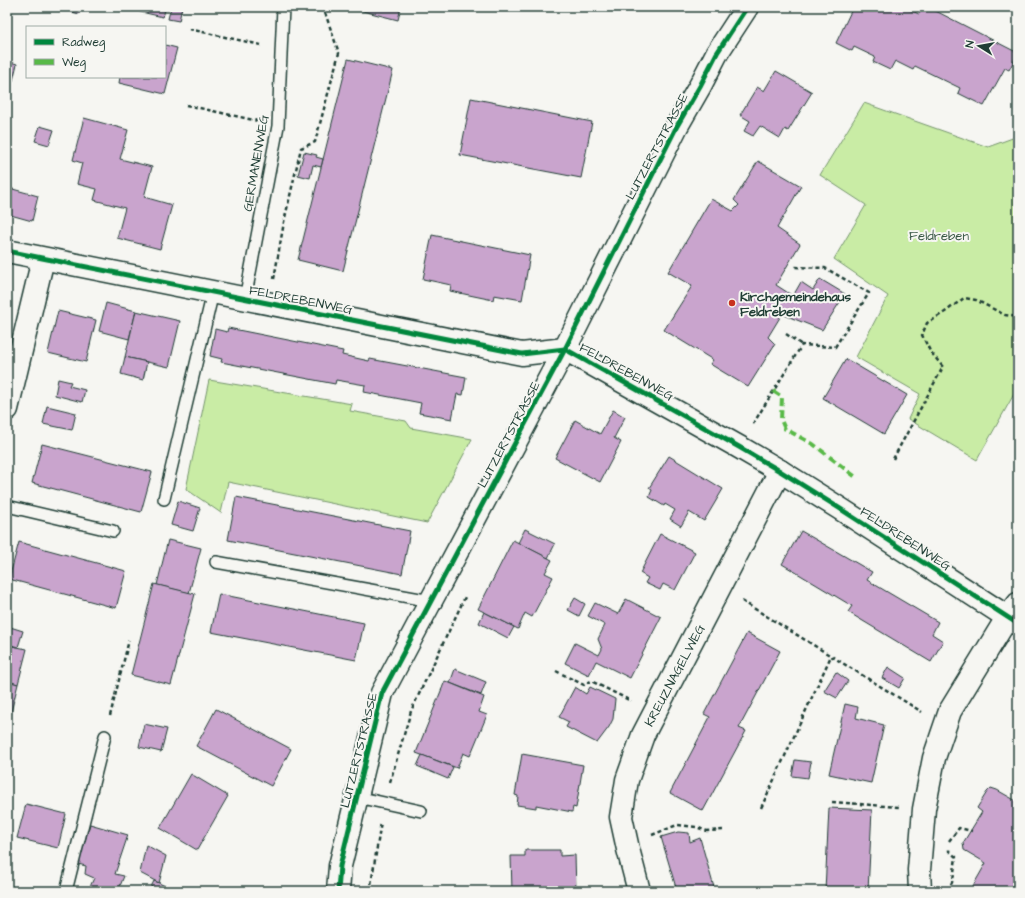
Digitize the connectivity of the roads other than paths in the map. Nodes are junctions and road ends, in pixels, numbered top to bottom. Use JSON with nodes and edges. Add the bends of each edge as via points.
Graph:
{"nodes":[{"id":1,"x":283,"y":7,"type":"edge"},
{"id":2,"x":747,"y":7,"type":"edge"},
{"id":3,"x":7,"y":252,"type":"edge"},
{"id":4,"x":43,"y":259,"type":"junction"},
{"id":5,"x":213,"y":292,"type":"junction"},
{"id":6,"x":245,"y":299,"type":"junction"},
{"id":7,"x":565,"y":349,"type":"junction"},
{"id":8,"x":7,"y":409,"type":"edge"},
{"id":9,"x":780,"y":471,"type":"junction"},
{"id":10,"x":164,"y":499,"type":"dead end"},
{"id":11,"x":7,"y":506,"type":"edge"},
{"id":12,"x":113,"y":531,"type":"dead end"},
{"id":13,"x":216,"y":562,"type":"dead end"},
{"id":14,"x":431,"y":601,"type":"junction"},
{"id":15,"x":1014,"y":615,"type":"edge"},
{"id":16,"x":105,"y":736,"type":"road end"},
{"id":17,"x":357,"y":797,"type":"junction"},
{"id":18,"x":421,"y":811,"type":"dead end"},
{"id":19,"x":66,"y":891,"type":"edge"},
{"id":20,"x":338,"y":891,"type":"edge"},
{"id":21,"x":639,"y":891,"type":"edge"},
{"id":22,"x":920,"y":891,"type":"edge"}],
"edges":[{"from":1,"to":6,"type":"lane","name":"GERMANENWEG","via":[[278,126]]},
{"from":2,"to":7,"type":"street","name":"LUTZERTSTRASSE","via":[[717,53],[677,126]]},
{"from":3,"to":4,"type":"street","name":"FELDREBENWEG"},
{"from":4,"to":5,"type":"street","name":"FELDREBENWEG"},
{"from":4,"to":8,"type":"street"},
{"from":5,"to":6,"type":"street","name":"FELDREBENWEG"},
{"from":5,"to":10,"type":"lane"},
{"from":6,"to":7,"type":"street","name":"FELDREBENWEG","via":[[522,354]]},
{"from":7,"to":9,"type":"street","name":"FELDREBENWEG"},
{"from":7,"to":14,"type":"street","name":"LUTZERTSTRASSE"},
{"from":9,"to":15,"type":"street","name":"FELDREBENWEG"},
{"from":9,"to":21,"type":"street","name":"KREUZNAGELWEG","via":[[643,735],[627,783],[621,817]]},
{"from":11,"to":12,"type":"lane"},
{"from":13,"to":14,"type":"lane"},
{"from":14,"to":17,"type":"street","name":"LUTZERTSTRASSE","via":[[382,693]]},
{"from":15,"to":22,"type":"street","via":[[950,711],[934,758],[924,809],[919,870]]},
{"from":16,"to":19,"type":"lane"},
{"from":17,"to":18,"type":"lane"},
{"from":17,"to":20,"type":"street","name":"LUTZERTSTRASSE","via":[[340,866]]}]}
